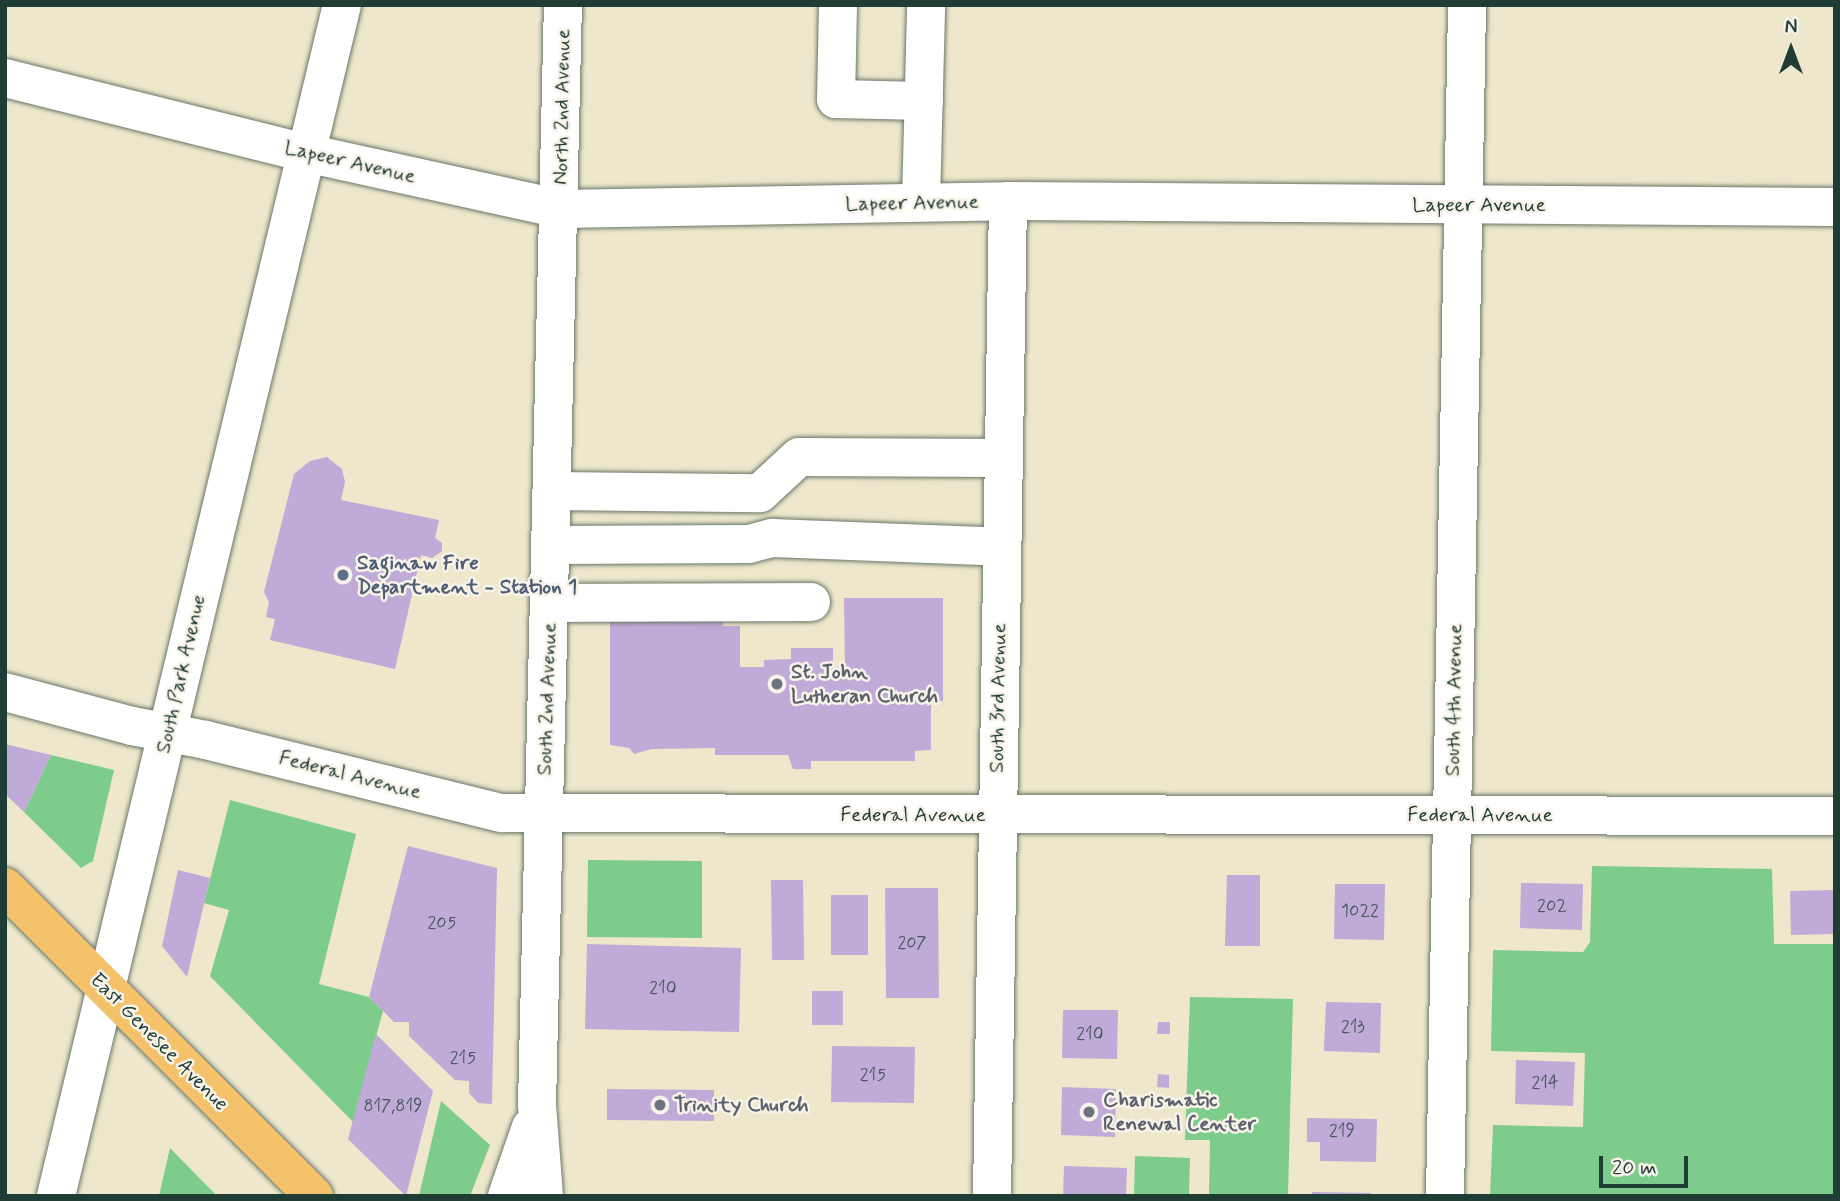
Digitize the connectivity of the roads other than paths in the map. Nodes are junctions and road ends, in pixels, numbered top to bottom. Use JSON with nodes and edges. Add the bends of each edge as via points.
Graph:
{"nodes":[{"id":1,"x":342,"y":5,"type":"edge"},
{"id":2,"x":563,"y":5,"type":"edge"},
{"id":3,"x":838,"y":5,"type":"edge"},
{"id":4,"x":926,"y":5,"type":"edge"},
{"id":5,"x":1467,"y":5,"type":"edge"},
{"id":6,"x":5,"y":78,"type":"edge"},
{"id":7,"x":924,"y":101,"type":"junction"},
{"id":8,"x":306,"y":153,"type":"junction"},
{"id":9,"x":1008,"y":201,"type":"junction"},
{"id":10,"x":920,"y":202,"type":"junction"},
{"id":11,"x":1463,"y":205,"type":"junction"},
{"id":12,"x":1835,"y":207,"type":"edge"},
{"id":13,"x":560,"y":209,"type":"junction"},
{"id":14,"x":1003,"y":458,"type":"junction"},
{"id":15,"x":765,"y":489,"type":"junction"},
{"id":16,"x":552,"y":491,"type":"junction"},
{"id":17,"x":812,"y":540,"type":"junction"},
{"id":18,"x":759,"y":541,"type":"junction"},
{"id":19,"x":551,"y":545,"type":"junction"},
{"id":20,"x":1002,"y":547,"type":"junction"},
{"id":21,"x":550,"y":603,"type":"junction"},
{"id":22,"x":5,"y":692,"type":"edge"},
{"id":23,"x":167,"y":733,"type":"junction"},
{"id":24,"x":544,"y":811,"type":"junction"},
{"id":25,"x":1452,"y":814,"type":"junction"},
{"id":26,"x":996,"y":816,"type":"junction"},
{"id":27,"x":1835,"y":816,"type":"edge"},
{"id":28,"x":5,"y":887,"type":"edge"},
{"id":29,"x":107,"y":990,"type":"junction"},
{"id":30,"x":537,"y":1105,"type":"junction"},
{"id":31,"x":56,"y":1196,"type":"edge"},
{"id":32,"x":314,"y":1196,"type":"edge"},
{"id":33,"x":507,"y":1196,"type":"edge"},
{"id":34,"x":544,"y":1196,"type":"edge"},
{"id":35,"x":992,"y":1196,"type":"edge"},
{"id":36,"x":1446,"y":1196,"type":"edge"}],
"edges":[{"from":1,"to":8,"type":"street","name":"South Park Avenue"},
{"from":2,"to":13,"type":"street","name":"North 2nd Avenue"},
{"from":3,"to":7,"type":"street","via":[[836,99]]},
{"from":4,"to":7,"type":"street"},
{"from":5,"to":11,"type":"street","name":"South 4th Avenue"},
{"from":6,"to":8,"type":"street","name":"Lapeer Avenue"},
{"from":7,"to":10,"type":"street"},
{"from":8,"to":13,"type":"street","name":"Lapeer Avenue"},
{"from":8,"to":23,"type":"street","name":"South Park Avenue"},
{"from":9,"to":10,"type":"street","name":"Lapeer Avenue"},
{"from":9,"to":11,"type":"street","name":"Lapeer Avenue"},
{"from":9,"to":14,"type":"street","name":"South 3rd Avenue"},
{"from":10,"to":13,"type":"street","name":"Lapeer Avenue"},
{"from":11,"to":12,"type":"street","name":"Lapeer Avenue"},
{"from":11,"to":25,"type":"street","name":"South 4th Avenue"},
{"from":13,"to":16,"type":"street","name":"South 2nd Avenue"},
{"from":14,"to":15,"type":"street","via":[[799,457]]},
{"from":14,"to":20,"type":"street","name":"South 3rd Avenue"},
{"from":15,"to":16,"type":"street","via":[[760,493]]},
{"from":15,"to":18,"type":"street"},
{"from":16,"to":19,"type":"street","name":"South 2nd Avenue"},
{"from":17,"to":18,"type":"street"},
{"from":17,"to":20,"type":"street"},
{"from":17,"to":21,"type":"street","via":[[810,613]]},
{"from":18,"to":19,"type":"street"},
{"from":19,"to":21,"type":"street","name":"South 2nd Avenue"},
{"from":20,"to":26,"type":"street","name":"South 3rd Avenue"},
{"from":21,"to":24,"type":"street","name":"South 2nd Avenue"},
{"from":22,"to":23,"type":"street","name":"Federal Avenue"},
{"from":23,"to":24,"type":"street","name":"Federal Avenue","via":[[502,813]]},
{"from":23,"to":29,"type":"street","name":"South Park Avenue"},
{"from":24,"to":26,"type":"street","name":"Federal Avenue"},
{"from":24,"to":30,"type":"street","name":"South 2nd Avenue"},
{"from":25,"to":26,"type":"street","name":"Federal Avenue"},
{"from":25,"to":27,"type":"street","name":"Federal Avenue"},
{"from":25,"to":36,"type":"street","name":"South 4th Avenue"},
{"from":26,"to":35,"type":"street","name":"South 3rd Avenue"},
{"from":28,"to":29,"type":"main road","name":"East Genesee Avenue"},
{"from":29,"to":31,"type":"street","name":"South Park Avenue"},
{"from":29,"to":32,"type":"main road","name":"East Genesee Avenue"},
{"from":30,"to":33,"type":"street","name":"South 2nd Avenue"},
{"from":30,"to":34,"type":"street","name":"South 2nd Avenue"}]}
